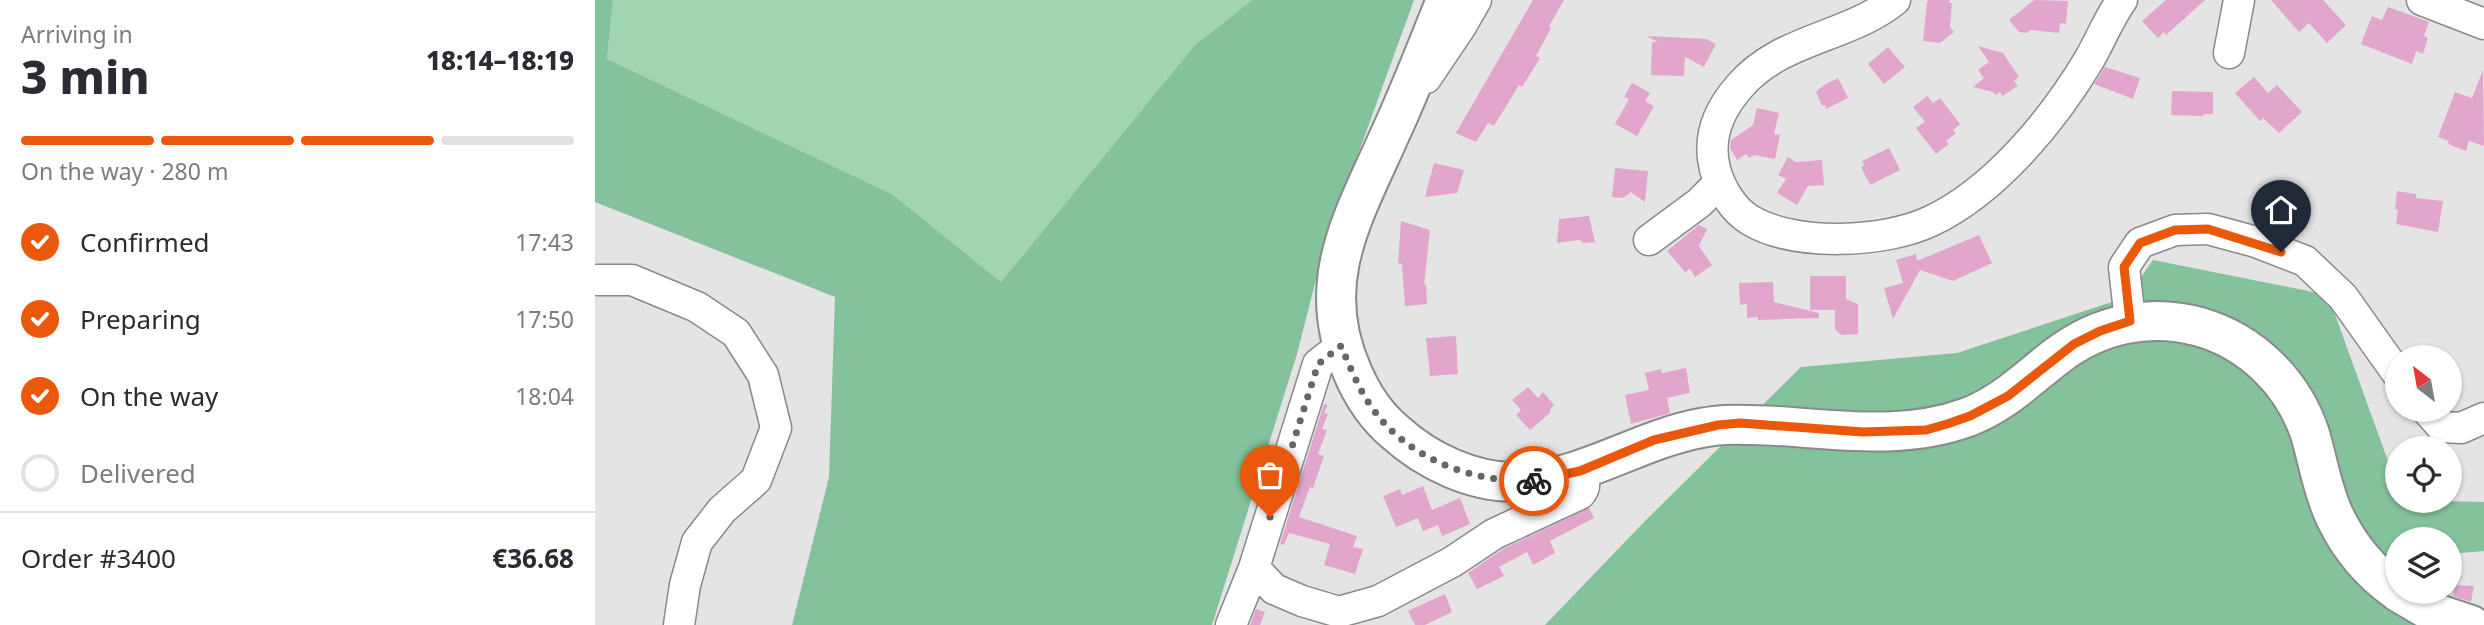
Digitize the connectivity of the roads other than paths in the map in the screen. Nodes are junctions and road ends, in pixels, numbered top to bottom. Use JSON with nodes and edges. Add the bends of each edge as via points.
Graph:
{"nodes":[{"id":1,"x":1446,"y":0,"type":"edge"},
{"id":2,"x":1476,"y":0,"type":"edge"},
{"id":3,"x":1895,"y":0,"type":"edge"},
{"id":4,"x":2122,"y":0,"type":"edge"},
{"id":5,"x":2239,"y":0,"type":"edge"},
{"id":6,"x":2422,"y":0,"type":"edge"},
{"id":7,"x":2484,"y":24,"type":"edge"},
{"id":8,"x":2229,"y":53,"type":"dead end"},
{"id":9,"x":1395,"y":125,"type":"junction"},
{"id":10,"x":1719,"y":183,"type":"junction"},
{"id":11,"x":1649,"y":240,"type":"dead end"},
{"id":12,"x":595,"y":280,"type":"edge"},
{"id":13,"x":2130,"y":321,"type":"junction"},
{"id":14,"x":1341,"y":346,"type":"junction"},
{"id":15,"x":2385,"y":356,"type":"edge"},
{"id":16,"x":2484,"y":418,"type":"edge"},
{"id":17,"x":2438,"y":422,"type":"edge"},
{"id":18,"x":1580,"y":471,"type":"junction"},
{"id":19,"x":1254,"y":568,"type":"junction"},
{"id":20,"x":2385,"y":580,"type":"edge"},
{"id":21,"x":2420,"y":604,"type":"edge"},
{"id":22,"x":678,"y":625,"type":"edge"},
{"id":23,"x":1231,"y":625,"type":"edge"},
{"id":24,"x":2471,"y":625,"type":"edge"}],
"edges":[{"from":1,"to":9,"type":"main road"},
{"from":2,"to":9,"type":"street"},
{"from":3,"to":10,"type":"street","via":[[1789,49],[1739,86],[1714,127],[1711,147]]},
{"from":4,"to":10,"type":"street","via":[[2069,90],[2035,135],[1996,175],[1930,222],[1850,240],[1781,232],[1738,211]]},
{"from":5,"to":8,"type":"street"},
{"from":6,"to":7,"type":"street"},
{"from":9,"to":14,"type":"main road","via":[[1343,245],[1335,297]]},
{"from":10,"to":11,"type":"street"},
{"from":12,"to":22,"type":"street","via":[[632,280],[697,307],[736,333],[763,375],[776,428],[756,480],[722,510],[697,542]]},
{"from":13,"to":15,"type":"street","via":[[2124,267],[2140,243],[2175,230],[2208,229],[2305,261],[2343,297]]},
{"from":13,"to":18,"type":"main road","via":[[2074,344],[2008,396],[1970,416],[1926,430],[1863,432],[1718,425],[1654,440]]},
{"from":13,"to":20,"type":"main road","via":[[2173,322],[2209,330],[2235,341],[2272,370],[2309,431],[2333,514],[2345,536]]},
{"from":14,"to":18,"type":"main road","via":[[1375,413],[1425,455],[1456,470],[1510,482]]},
{"from":14,"to":19,"type":"street","via":[[1318,364]]},
{"from":16,"to":17,"type":"street","via":[[2461,428],[2442,427]]},
{"from":18,"to":19,"type":"street","via":[[1585,481],[1580,494],[1494,534],[1453,562],[1378,601],[1339,612],[1274,589]]},
{"from":19,"to":23,"type":"street"},
{"from":21,"to":24,"type":"main road"}]}
